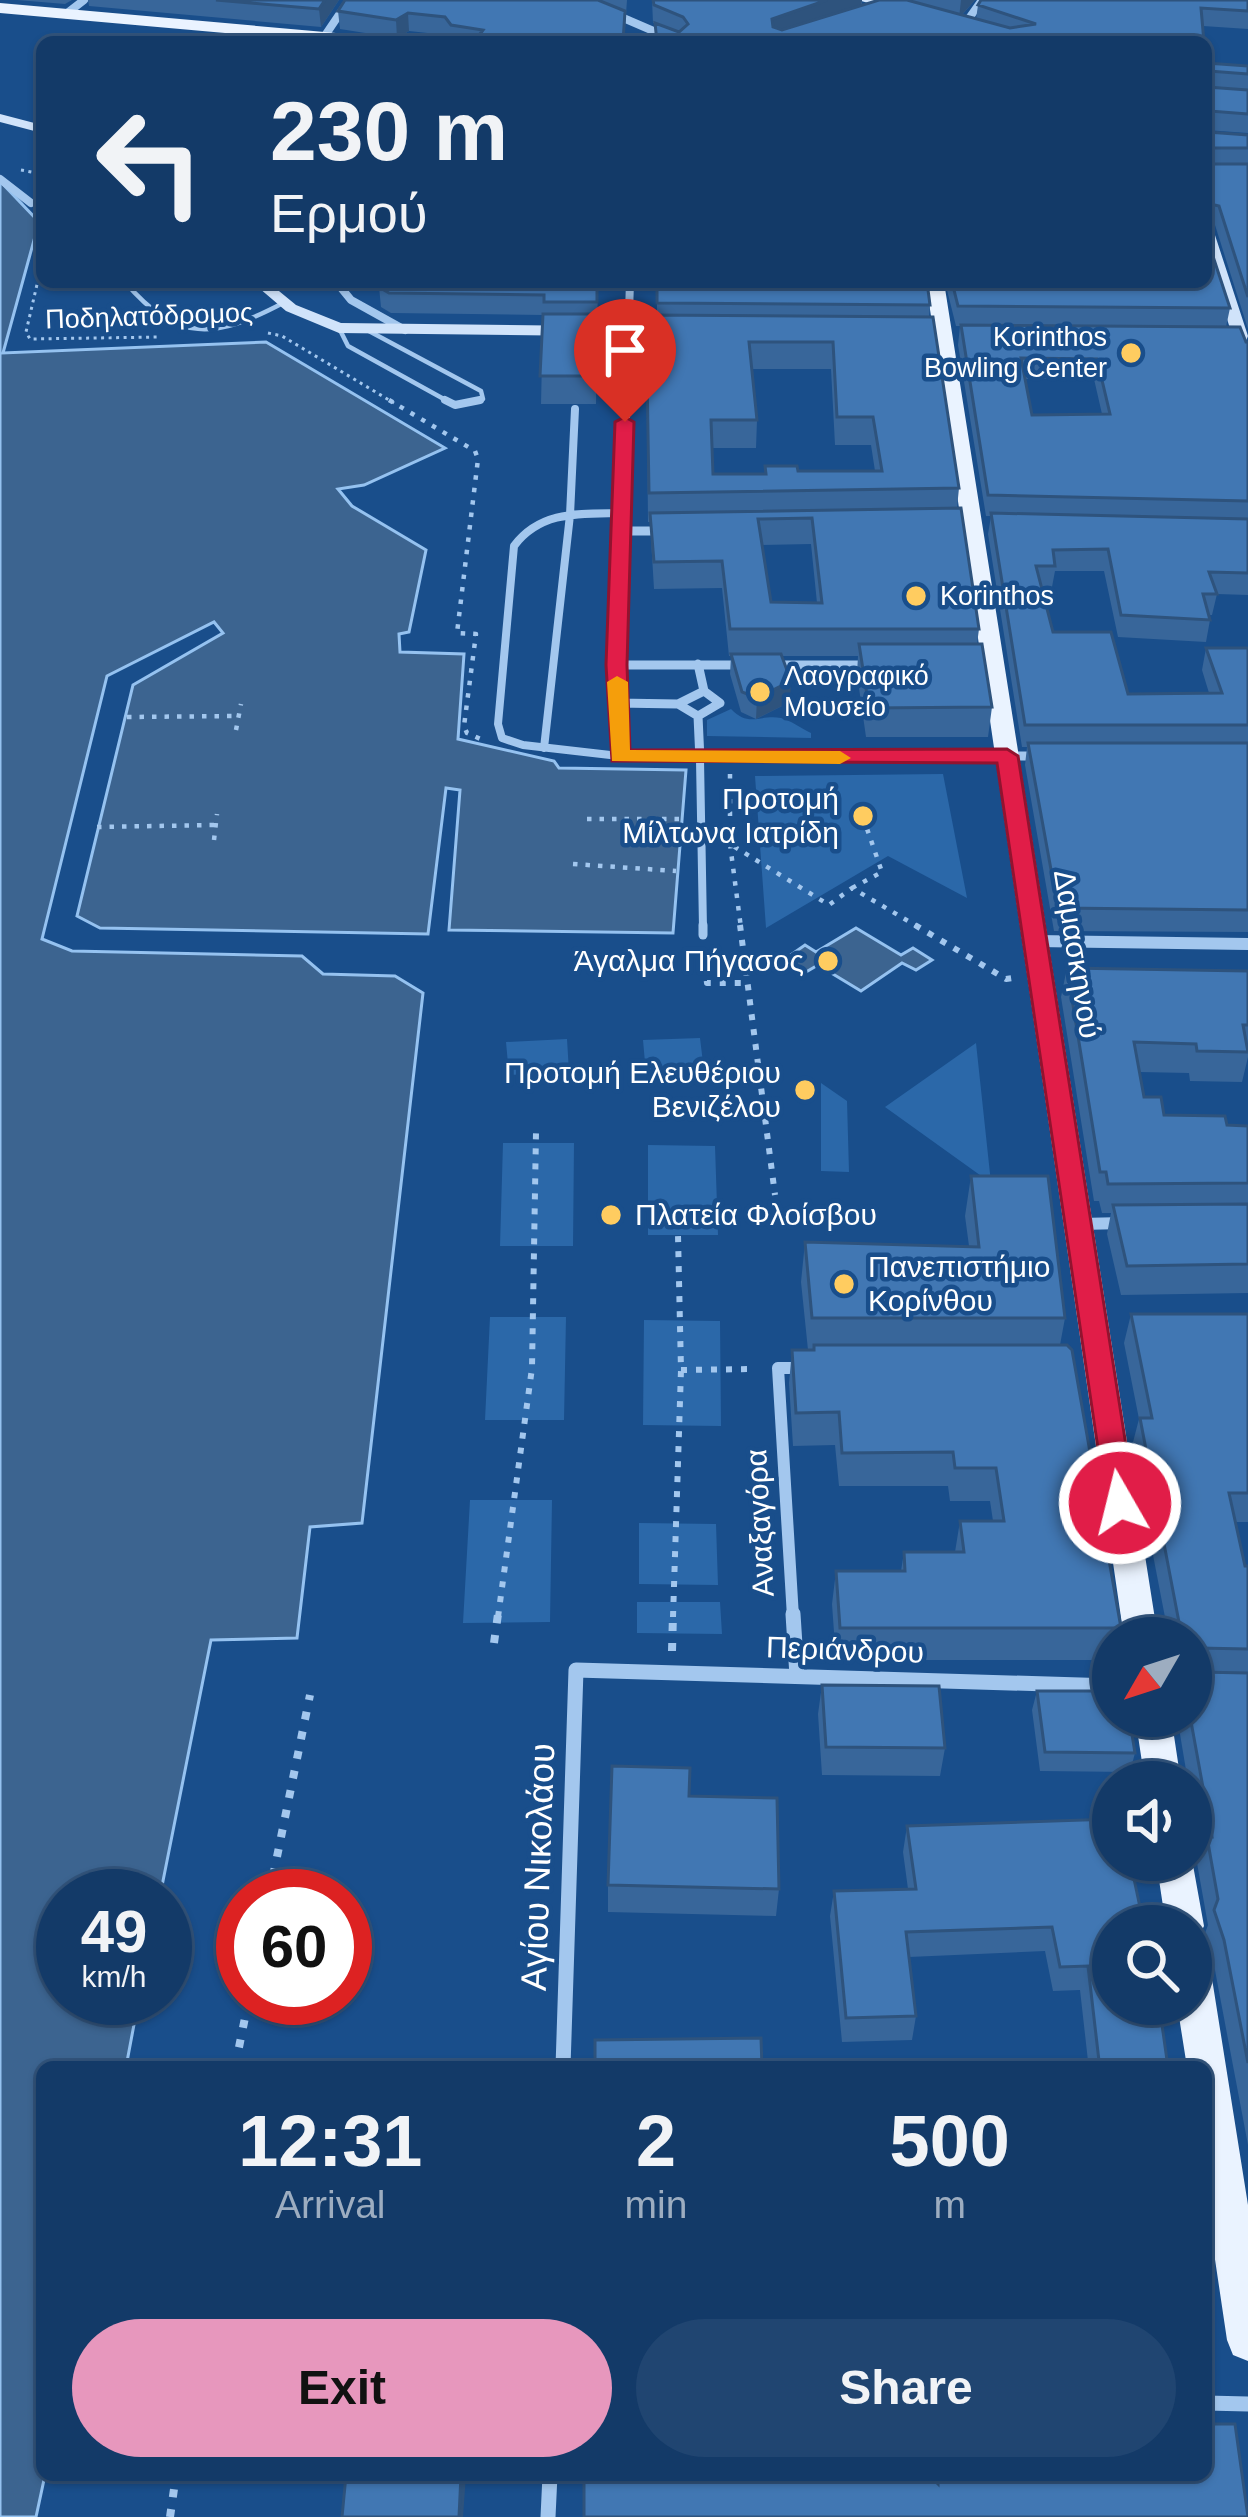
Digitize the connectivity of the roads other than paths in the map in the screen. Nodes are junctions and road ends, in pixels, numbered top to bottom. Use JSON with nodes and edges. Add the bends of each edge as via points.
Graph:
{"nodes":[{"id":1,"x":84,"y":0,"type":"edge"},
{"id":2,"x":349,"y":0,"type":"edge"},
{"id":3,"x":982,"y":0,"type":"edge"},
{"id":4,"x":865,"y":6,"type":"edge"},
{"id":5,"x":0,"y":8,"type":"edge"},
{"id":6,"x":606,"y":11,"type":"edge"},
{"id":7,"x":66,"y":14,"type":"junction"},
{"id":8,"x":926,"y":15,"type":"edge"},
{"id":9,"x":946,"y":20,"type":"edge"},
{"id":10,"x":965,"y":25,"type":"junction"},
{"id":11,"x":988,"y":31,"type":"edge"},
{"id":12,"x":313,"y":36,"type":"edge"},
{"id":13,"x":325,"y":36,"type":"edge"},
{"id":14,"x":665,"y":36,"type":"edge"},
{"id":15,"x":0,"y":118,"type":"edge"},
{"id":16,"x":36,"y":127,"type":"edge"},
{"id":17,"x":0,"y":179,"type":"edge"},
{"id":18,"x":31,"y":203,"type":"dead end"},
{"id":19,"x":1212,"y":247,"type":"edge"},
{"id":20,"x":131,"y":288,"type":"edge"},
{"id":21,"x":266,"y":288,"type":"edge"},
{"id":22,"x":342,"y":288,"type":"edge"},
{"id":23,"x":630,"y":288,"type":"edge"},
{"id":24,"x":936,"y":288,"type":"edge"},
{"id":25,"x":283,"y":303,"type":"junction"},
{"id":26,"x":339,"y":328,"type":"junction"},
{"id":27,"x":367,"y":330,"type":"junction"},
{"id":28,"x":405,"y":330,"type":"junction"},
{"id":29,"x":627,"y":332,"type":"junction"},
{"id":30,"x":696,"y":333,"type":"edge"},
{"id":31,"x":1222,"y":338,"type":"edge"},
{"id":32,"x":1244,"y":340,"type":"edge"},
{"id":33,"x":575,"y":409,"type":"dead end"},
{"id":34,"x":622,"y":513,"type":"junction"},
{"id":35,"x":570,"y":515,"type":"junction"},
{"id":36,"x":669,"y":530,"type":"edge"},
{"id":37,"x":622,"y":531,"type":"junction"},
{"id":38,"x":698,"y":664,"type":"junction"},
{"id":39,"x":616,"y":665,"type":"junction"},
{"id":40,"x":880,"y":665,"type":"edge"},
{"id":41,"x":704,"y":691,"type":"junction"},
{"id":42,"x":618,"y":703,"type":"junction"},
{"id":43,"x":678,"y":704,"type":"junction"},
{"id":44,"x":698,"y":716,"type":"junction"},
{"id":45,"x":544,"y":748,"type":"junction"},
{"id":46,"x":620,"y":756,"type":"junction"},
{"id":47,"x":1007,"y":756,"type":"junction"},
{"id":48,"x":1051,"y":756,"type":"edge"},
{"id":49,"x":700,"y":760,"type":"junction"},
{"id":50,"x":703,"y":935,"type":"dead end"},
{"id":51,"x":1036,"y":941,"type":"junction"},
{"id":52,"x":1248,"y":944,"type":"edge"},
{"id":53,"x":1142,"y":1223,"type":"edge"},
{"id":54,"x":1078,"y":1224,"type":"junction"},
{"id":55,"x":824,"y":1368,"type":"edge"},
{"id":56,"x":1137,"y":1617,"type":"edge"},
{"id":57,"x":576,"y":1670,"type":"joint"},
{"id":58,"x":797,"y":1676,"type":"junction"},
{"id":59,"x":1092,"y":1685,"type":"edge"},
{"id":60,"x":1200,"y":2025,"type":"edge"},
{"id":61,"x":563,"y":2061,"type":"edge"},
{"id":62,"x":1205,"y":2061,"type":"edge"},
{"id":63,"x":1212,"y":2104,"type":"edge"},
{"id":64,"x":1248,"y":2340,"type":"edge"},
{"id":65,"x":1212,"y":2403,"type":"edge"},
{"id":66,"x":1248,"y":2404,"type":"edge"},
{"id":67,"x":550,"y":2481,"type":"edge"},
{"id":68,"x":548,"y":2517,"type":"edge"}],
"edges":[{"from":1,"to":7,"type":"street"},
{"from":2,"to":13,"type":"street"},
{"from":3,"to":10,"type":"street"},
{"from":4,"to":8,"type":"street"},
{"from":5,"to":7,"type":"main road"},
{"from":6,"to":14,"type":"street"},
{"from":7,"to":12,"type":"main road"},
{"from":9,"to":10,"type":"street"},
{"from":10,"to":11,"type":"street"},
{"from":15,"to":16,"type":"street"},
{"from":17,"to":18,"type":"street"},
{"from":19,"to":32,"type":"street"},
{"from":20,"to":25,"type":"lane","via":[[157,316],[182,326],[226,328]]},
{"from":21,"to":25,"type":"street"},
{"from":22,"to":28,"type":"street"},
{"from":23,"to":29,"type":"street"},
{"from":24,"to":47,"type":"main road","name":"Δαμασκηνού","via":[[974,526],[982,665]]},
{"from":25,"to":26,"type":"street"},
{"from":26,"to":27,"type":"street"},
{"from":26,"to":27,"type":"lane","via":[[348,346],[455,405],[483,399]]},
{"from":27,"to":28,"type":"street"},
{"from":28,"to":29,"type":"street"},
{"from":29,"to":30,"type":"street"},
{"from":29,"to":34,"type":"street"},
{"from":31,"to":32,"type":"street"},
{"from":33,"to":35,"type":"lane"},
{"from":34,"to":35,"type":"lane"},
{"from":34,"to":37,"type":"street"},
{"from":35,"to":45,"type":"lane"},
{"from":35,"to":45,"type":"lane","via":[[525,526],[514,546],[499,731]]},
{"from":36,"to":37,"type":"street"},
{"from":37,"to":39,"type":"street"},
{"from":38,"to":39,"type":"street"},
{"from":38,"to":40,"type":"street"},
{"from":38,"to":41,"type":"street"},
{"from":39,"to":42,"type":"street"},
{"from":41,"to":43,"type":"street"},
{"from":41,"to":44,"type":"street","via":[[720,704]]},
{"from":42,"to":43,"type":"street"},
{"from":42,"to":46,"type":"street"},
{"from":43,"to":44,"type":"street"},
{"from":44,"to":49,"type":"street"},
{"from":45,"to":46,"type":"lane"},
{"from":46,"to":49,"type":"street"},
{"from":47,"to":48,"type":"street"},
{"from":47,"to":49,"type":"street"},
{"from":47,"to":51,"type":"main road","name":"Δαμασκηνού"},
{"from":49,"to":50,"type":"lane"},
{"from":51,"to":52,"type":"street"},
{"from":51,"to":54,"type":"main road","name":"Δαμασκηνού","via":[[1052,976]]},
{"from":53,"to":54,"type":"street"},
{"from":54,"to":56,"type":"main road","name":"Δαμασκηνού","via":[[1089,1368]]},
{"from":55,"to":58,"type":"street","name":"Αναξαγόρα","via":[[778,1368]]},
{"from":57,"to":58,"type":"street","name":"Περιάνδρου"},
{"from":57,"to":61,"type":"street","name":"Αγίου Νικολάου"},
{"from":58,"to":59,"type":"street","name":"Περιάνδρου"},
{"from":60,"to":62,"type":"main road"},
{"from":63,"to":64,"type":"main road"},
{"from":65,"to":66,"type":"street"},
{"from":67,"to":68,"type":"street"}]}
